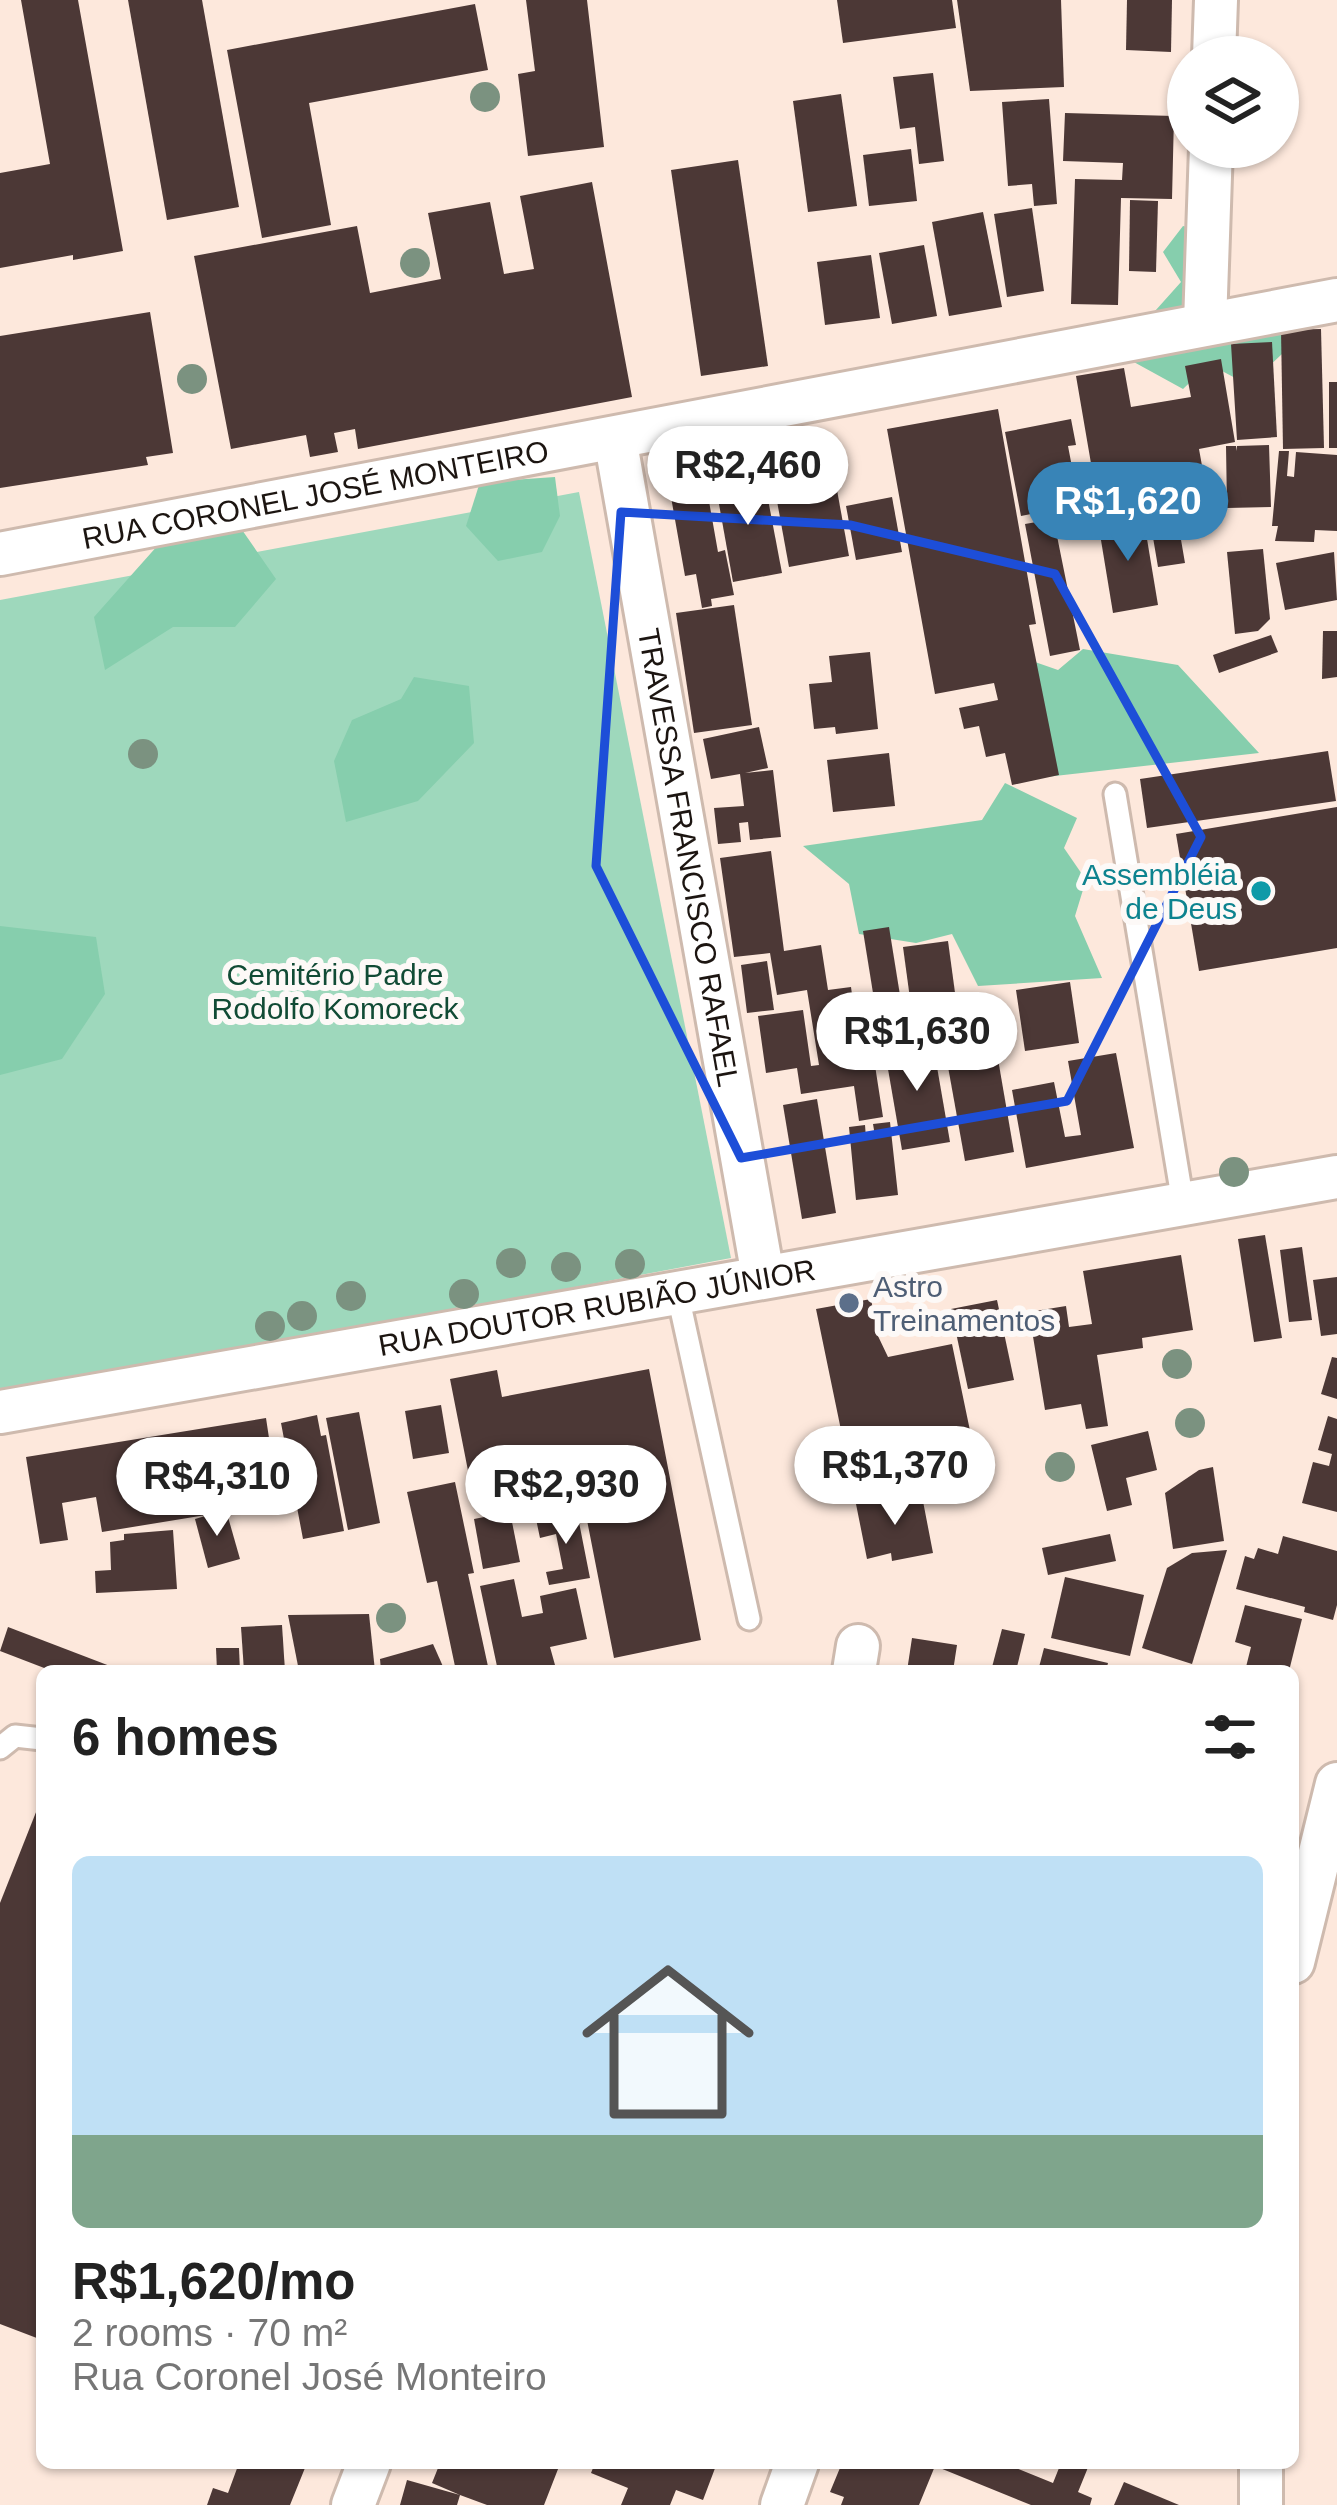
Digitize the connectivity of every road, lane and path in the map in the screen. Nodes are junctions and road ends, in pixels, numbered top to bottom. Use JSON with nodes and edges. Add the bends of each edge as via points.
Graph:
{"nodes":[{"id":1,"x":1216,"y":0,"type":"edge"},
{"id":2,"x":1215,"y":36,"type":"edge"},
{"id":3,"x":1210,"y":168,"type":"edge"},
{"id":4,"x":1337,"y":300,"type":"edge"},
{"id":5,"x":1205,"y":324,"type":"junction"},
{"id":6,"x":616,"y":438,"type":"junction"},
{"id":7,"x":0,"y":554,"type":"edge"},
{"id":8,"x":1114,"y":794,"type":"dead end"},
{"id":9,"x":1337,"y":1177,"type":"edge"},
{"id":10,"x":1183,"y":1203,"type":"junction"},
{"id":11,"x":763,"y":1276,"type":"junction"},
{"id":12,"x":677,"y":1291,"type":"junction"},
{"id":13,"x":0,"y":1412,"type":"edge"},
{"id":14,"x":749,"y":1619,"type":"dead end"},
{"id":15,"x":36,"y":1737,"type":"edge"},
{"id":16,"x":0,"y":1748,"type":"edge"},
{"id":17,"x":1337,"y":1784,"type":"edge"},
{"id":18,"x":1299,"y":1938,"type":"edge"},
{"id":19,"x":367,"y":2469,"type":"edge"},
{"id":20,"x":794,"y":2469,"type":"edge"},
{"id":21,"x":1261,"y":2469,"type":"edge"},
{"id":22,"x":353,"y":2505,"type":"edge"},
{"id":23,"x":782,"y":2505,"type":"edge"},
{"id":24,"x":1262,"y":2505,"type":"edge"}],
"edges":[{"from":1,"to":2,"type":"street"},
{"from":3,"to":5,"type":"street"},
{"from":4,"to":5,"type":"street","name":"RUA CORONEL JOSÉ MONTEIRO"},
{"from":5,"to":6,"type":"street","name":"RUA CORONEL JOSÉ MONTEIRO"},
{"from":6,"to":7,"type":"street","name":"RUA CORONEL JOSÉ MONTEIRO"},
{"from":6,"to":11,"type":"street","name":"TRAVESSA FRANCISCO RAFAEL"},
{"from":8,"to":10,"type":"lane"},
{"from":9,"to":10,"type":"street","name":"RUA DOUTOR RUBIÃO JÚNIOR"},
{"from":10,"to":11,"type":"street","name":"RUA DOUTOR RUBIÃO JÚNIOR"},
{"from":11,"to":12,"type":"street","name":"RUA DOUTOR RUBIÃO JÚNIOR"},
{"from":12,"to":13,"type":"street","name":"RUA DOUTOR RUBIÃO JÚNIOR"},
{"from":12,"to":14,"type":"lane"},
{"from":15,"to":16,"type":"lane","via":[[15,1736]]},
{"from":17,"to":18,"type":"street"},
{"from":19,"to":22,"type":"street"},
{"from":20,"to":23,"type":"street"},
{"from":21,"to":24,"type":"street"}]}
